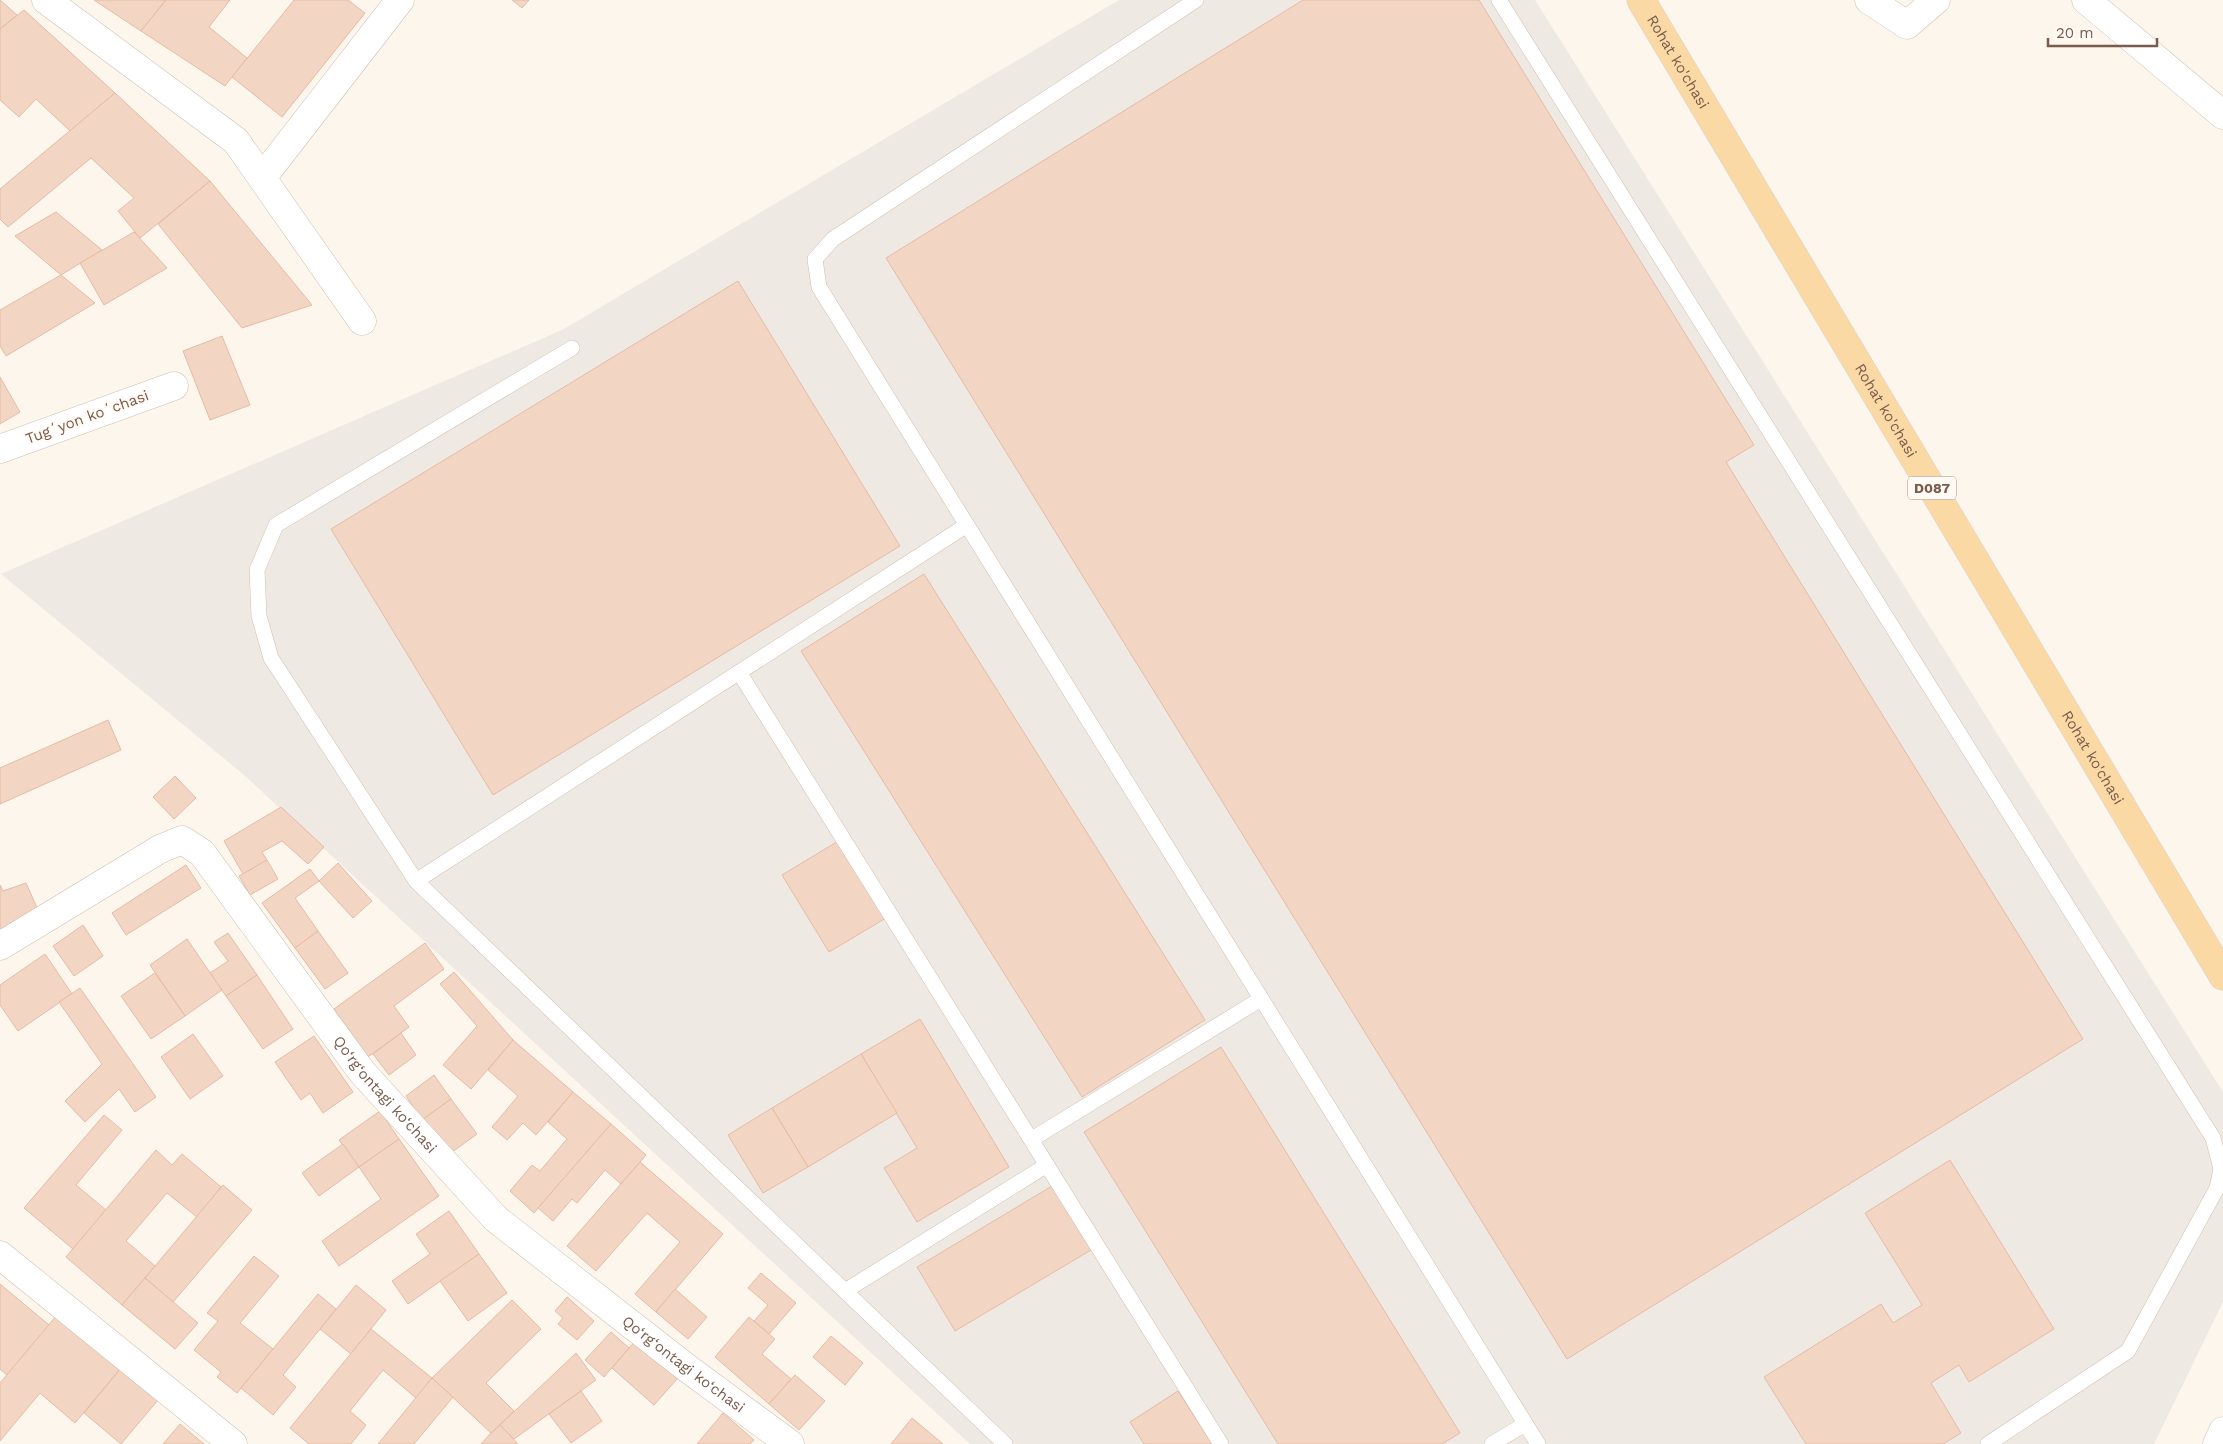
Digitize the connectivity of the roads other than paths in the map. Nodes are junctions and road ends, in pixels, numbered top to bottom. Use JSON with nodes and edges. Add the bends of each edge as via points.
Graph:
{"nodes":[{"id":1,"x":46,"y":0,"type":"edge"},
{"id":2,"x":400,"y":0,"type":"edge"},
{"id":3,"x":1196,"y":0,"type":"edge"},
{"id":4,"x":1499,"y":0,"type":"edge"},
{"id":5,"x":1641,"y":0,"type":"edge"},
{"id":6,"x":1869,"y":0,"type":"edge"},
{"id":7,"x":1936,"y":0,"type":"edge"},
{"id":8,"x":2086,"y":0,"type":"edge"},
{"id":9,"x":2223,"y":115,"type":"edge"},
{"id":10,"x":262,"y":178,"type":"junction"},
{"id":11,"x":362,"y":321,"type":"dead end"},
{"id":12,"x":572,"y":348,"type":"dead end"},
{"id":13,"x":174,"y":386,"type":"dead end"},
{"id":14,"x":0,"y":449,"type":"edge"},
{"id":15,"x":967,"y":525,"type":"junction"},
{"id":16,"x":739,"y":672,"type":"junction"},
{"id":17,"x":416,"y":881,"type":"junction"},
{"id":18,"x":0,"y":946,"type":"edge"},
{"id":19,"x":2223,"y":976,"type":"edge"},
{"id":20,"x":1261,"y":999,"type":"junction"},
{"id":21,"x":1032,"y":1139,"type":"junction"},
{"id":22,"x":1047,"y":1165,"type":"junction"},
{"id":23,"x":0,"y":1255,"type":"edge"},
{"id":24,"x":844,"y":1291,"type":"junction"},
{"id":25,"x":1525,"y":1424,"type":"junction"},
{"id":26,"x":2223,"y":1431,"type":"edge"},
{"id":27,"x":233,"y":1444,"type":"edge"},
{"id":28,"x":790,"y":1444,"type":"edge"},
{"id":29,"x":1004,"y":1444,"type":"edge"},
{"id":30,"x":1221,"y":1444,"type":"edge"},
{"id":31,"x":1492,"y":1444,"type":"edge"},
{"id":32,"x":1538,"y":1444,"type":"edge"},
{"id":33,"x":1988,"y":1444,"type":"edge"},
{"id":34,"x":2217,"y":1444,"type":"edge"}],
"edges":[{"from":1,"to":10,"type":"street","via":[[236,141]]},
{"from":2,"to":10,"type":"street"},
{"from":3,"to":15,"type":"lane","via":[[833,240],[815,259],[819,288]]},
{"from":4,"to":33,"type":"lane","via":[[2213,1138],[2221,1169],[2217,1188],[2128,1351]]},
{"from":5,"to":19,"type":"main road","name":"Rohat ko'chasi","number":"D087"},
{"from":6,"to":7,"type":"street","via":[[1907,25]]},
{"from":8,"to":9,"type":"street"},
{"from":10,"to":11,"type":"street"},
{"from":12,"to":17,"type":"lane","via":[[276,525],[258,570],[260,616],[271,658]]},
{"from":13,"to":14,"type":"street","name":"Tugʻyon koʻchasi"},
{"from":15,"to":16,"type":"lane"},
{"from":15,"to":20,"type":"lane"},
{"from":16,"to":17,"type":"lane"},
{"from":16,"to":21,"type":"lane"},
{"from":17,"to":24,"type":"lane"},
{"from":18,"to":28,"type":"street","name":"Qo‘rg‘ontagi ko‘chasi","via":[[160,849],[182,840],[202,853],[362,1072],[496,1219]]},
{"from":20,"to":21,"type":"lane"},
{"from":20,"to":25,"type":"lane"},
{"from":21,"to":22,"type":"lane"},
{"from":22,"to":24,"type":"lane"},
{"from":22,"to":30,"type":"lane"},
{"from":23,"to":27,"type":"street"},
{"from":24,"to":29,"type":"lane"},
{"from":25,"to":31,"type":"lane"},
{"from":25,"to":32,"type":"lane"},
{"from":26,"to":34,"type":"street"}]}
